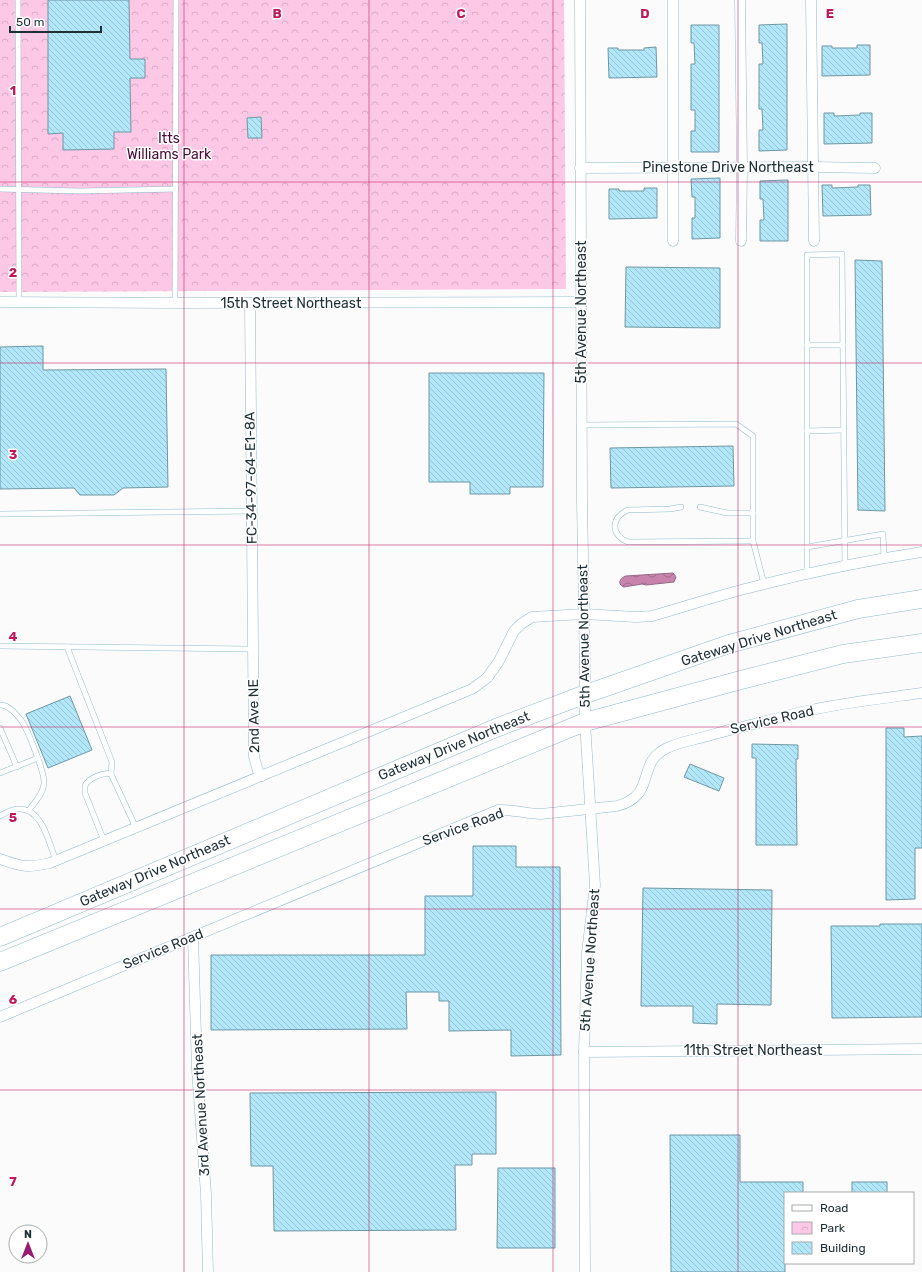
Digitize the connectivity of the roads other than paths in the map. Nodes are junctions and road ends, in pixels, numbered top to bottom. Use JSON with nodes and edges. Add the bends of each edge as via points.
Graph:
{"nodes":[{"id":1,"x":18,"y":0,"type":"edge"},
{"id":2,"x":176,"y":0,"type":"edge"},
{"id":3,"x":580,"y":0,"type":"edge"},
{"id":4,"x":673,"y":0,"type":"edge"},
{"id":5,"x":740,"y":0,"type":"edge"},
{"id":6,"x":810,"y":0,"type":"edge"},
{"id":7,"x":813,"y":167,"type":"junction"},
{"id":8,"x":580,"y":168,"type":"junction"},
{"id":9,"x":674,"y":168,"type":"junction"},
{"id":10,"x":742,"y":168,"type":"junction"},
{"id":11,"x":875,"y":168,"type":"dead end"},
{"id":12,"x":0,"y":189,"type":"edge"},
{"id":13,"x":18,"y":189,"type":"junction"},
{"id":14,"x":176,"y":189,"type":"junction"},
{"id":15,"x":673,"y":241,"type":"dead end"},
{"id":16,"x":742,"y":241,"type":"dead end"},
{"id":17,"x":814,"y":241,"type":"dead end"},
{"id":18,"x":0,"y":302,"type":"edge"},
{"id":19,"x":19,"y":302,"type":"junction"},
{"id":20,"x":581,"y":302,"type":"junction"},
{"id":21,"x":175,"y":303,"type":"junction"},
{"id":22,"x":250,"y":303,"type":"junction"},
{"id":23,"x":843,"y":345,"type":"junction"},
{"id":24,"x":806,"y":346,"type":"junction"},
{"id":25,"x":582,"y":425,"type":"junction"},
{"id":26,"x":844,"y":430,"type":"junction"},
{"id":27,"x":806,"y":431,"type":"junction"},
{"id":28,"x":681,"y":507,"type":"dead end"},
{"id":29,"x":700,"y":507,"type":"dead end"},
{"id":30,"x":252,"y":511,"type":"junction"},
{"id":31,"x":753,"y":513,"type":"junction"},
{"id":32,"x":0,"y":514,"type":"edge"},
{"id":33,"x":845,"y":540,"type":"junction"},
{"id":34,"x":752,"y":541,"type":"junction"},
{"id":35,"x":806,"y":547,"type":"junction"},
{"id":36,"x":922,"y":552,"type":"edge"},
{"id":37,"x":884,"y":558,"type":"junction"},
{"id":38,"x":845,"y":566,"type":"junction"},
{"id":39,"x":806,"y":574,"type":"junction"},
{"id":40,"x":764,"y":584,"type":"junction"},
{"id":41,"x":922,"y":599,"type":"edge"},
{"id":42,"x":584,"y":614,"type":"junction"},
{"id":43,"x":922,"y":644,"type":"edge"},
{"id":44,"x":0,"y":646,"type":"edge"},
{"id":45,"x":67,"y":647,"type":"junction"},
{"id":46,"x":253,"y":654,"type":"junction"},
{"id":47,"x":922,"y":693,"type":"edge"},
{"id":48,"x":586,"y":694,"type":"junction"},
{"id":49,"x":0,"y":705,"type":"edge"},
{"id":50,"x":585,"y":722,"type":"junction"},
{"id":51,"x":0,"y":728,"type":"edge"},
{"id":52,"x":38,"y":758,"type":"junction"},
{"id":53,"x":17,"y":766,"type":"junction"},
{"id":54,"x":0,"y":773,"type":"edge"},
{"id":55,"x":111,"y":774,"type":"junction"},
{"id":56,"x":262,"y":776,"type":"junction"},
{"id":57,"x":591,"y":808,"type":"junction"},
{"id":58,"x":29,"y":810,"type":"junction"},
{"id":59,"x":0,"y":816,"type":"edge"},
{"id":60,"x":136,"y":828,"type":"junction"},
{"id":61,"x":104,"y":841,"type":"junction"},
{"id":62,"x":0,"y":859,"type":"edge"},
{"id":63,"x":56,"y":861,"type":"junction"},
{"id":64,"x":0,"y":936,"type":"edge"},
{"id":65,"x":194,"y":937,"type":"junction"},
{"id":66,"x":0,"y":962,"type":"edge"},
{"id":67,"x":0,"y":1017,"type":"edge"},
{"id":68,"x":922,"y":1049,"type":"edge"},
{"id":69,"x":584,"y":1052,"type":"junction"},
{"id":70,"x":208,"y":1272,"type":"edge"},
{"id":71,"x":585,"y":1272,"type":"edge"}],
"edges":[{"from":1,"to":13,"type":"lane"},
{"from":2,"to":14,"type":"lane"},
{"from":3,"to":8,"type":"street","name":"5th Avenue Northeast"},
{"from":4,"to":9,"type":"street"},
{"from":5,"to":10,"type":"street"},
{"from":6,"to":7,"type":"street"},
{"from":7,"to":10,"type":"street","name":"Pinestone Drive Northeast"},
{"from":7,"to":11,"type":"street","name":"Pinestone Drive Northeast"},
{"from":7,"to":17,"type":"street"},
{"from":8,"to":9,"type":"street","name":"Pinestone Drive Northeast"},
{"from":8,"to":20,"type":"street","name":"5th Avenue Northeast"},
{"from":9,"to":10,"type":"street","name":"Pinestone Drive Northeast"},
{"from":9,"to":15,"type":"street"},
{"from":10,"to":16,"type":"street"},
{"from":12,"to":13,"type":"lane"},
{"from":13,"to":14,"type":"lane"},
{"from":13,"to":19,"type":"lane"},
{"from":14,"to":21,"type":"lane"},
{"from":18,"to":19,"type":"street","name":"15th Street Northeast"},
{"from":19,"to":21,"type":"street","name":"15th Street Northeast"},
{"from":20,"to":22,"type":"street","name":"15th Street Northeast"},
{"from":20,"to":25,"type":"street","name":"5th Avenue Northeast"},
{"from":21,"to":22,"type":"street","name":"15th Street Northeast"},
{"from":22,"to":30,"type":"street","name":"FC-34-97-64-E1-8A"},
{"from":23,"to":24,"type":"lane"},
{"from":23,"to":24,"type":"lane","via":[[842,254],[806,254]]},
{"from":23,"to":26,"type":"lane"},
{"from":24,"to":27,"type":"lane"},
{"from":25,"to":31,"type":"lane","via":[[736,424],[753,436]]},
{"from":25,"to":42,"type":"street","name":"5th Avenue Northeast"},
{"from":26,"to":27,"type":"lane"},
{"from":26,"to":33,"type":"lane"},
{"from":27,"to":35,"type":"lane"},
{"from":28,"to":34,"type":"lane","via":[[628,510],[618,517],[615,525],[616,534],[621,540],[628,542]]},
{"from":29,"to":31,"type":"lane","via":[[727,513]]},
{"from":30,"to":32,"type":"lane"},
{"from":30,"to":46,"type":"street","name":"FC-34-97-64-E1-8A"},
{"from":31,"to":34,"type":"lane"},
{"from":33,"to":35,"type":"lane"},
{"from":33,"to":37,"type":"lane","via":[[883,534]]},
{"from":33,"to":38,"type":"lane"},
{"from":34,"to":40,"type":"lane"},
{"from":35,"to":39,"type":"lane"},
{"from":36,"to":37,"type":"street"},
{"from":37,"to":38,"type":"street"},
{"from":38,"to":39,"type":"street"},
{"from":39,"to":40,"type":"street"},
{"from":40,"to":42,"type":"street","via":[[652,616]]},
{"from":41,"to":48,"type":"highway","name":"Gateway Drive Northeast","via":[[858,609],[730,644]]},
{"from":42,"to":48,"type":"street","name":"5th Avenue Northeast"},
{"from":42,"to":56,"type":"street","via":[[532,617],[514,631],[487,678],[472,689]]},
{"from":43,"to":50,"type":"highway","name":"Gateway Drive Northeast","via":[[843,654]]},
{"from":44,"to":45,"type":"lane"},
{"from":45,"to":46,"type":"lane","via":[[249,649]]},
{"from":45,"to":55,"type":"lane","via":[[112,762]]},
{"from":46,"to":56,"type":"street","name":"2nd Ave NE","via":[[254,757]]},
{"from":47,"to":57,"type":"street","name":"Service Road","via":[[812,710],[666,748],[654,758],[635,798],[617,806]]},
{"from":48,"to":50,"type":"street","name":"5th Avenue Northeast"},
{"from":48,"to":64,"type":"highway","name":"Gateway Drive Northeast","via":[[496,728]]},
{"from":49,"to":52,"type":"lane","via":[[11,708],[22,722]]},
{"from":50,"to":57,"type":"street","name":"5th Avenue Northeast"},
{"from":50,"to":66,"type":"highway","name":"Gateway Drive Northeast"},
{"from":51,"to":53,"type":"lane"},
{"from":52,"to":53,"type":"lane"},
{"from":52,"to":58,"type":"lane","via":[[44,784],[41,794]]},
{"from":53,"to":54,"type":"lane"},
{"from":55,"to":60,"type":"lane"},
{"from":55,"to":61,"type":"lane","via":[[90,779],[85,786],[85,793]]},
{"from":56,"to":60,"type":"street"},
{"from":57,"to":65,"type":"street","name":"Service Road","via":[[541,814],[498,810]]},
{"from":57,"to":69,"type":"street","name":"5th Avenue Northeast","via":[[595,885],[587,953]]},
{"from":58,"to":59,"type":"lane","via":[[16,809]]},
{"from":58,"to":63,"type":"lane","via":[[41,823]]},
{"from":60,"to":61,"type":"street"},
{"from":61,"to":63,"type":"street"},
{"from":62,"to":63,"type":"street","via":[[18,866],[32,867]]},
{"from":65,"to":67,"type":"street","name":"Service Road"},
{"from":65,"to":70,"type":"street","name":"3rd Avenue Northeast","via":[[197,1068],[206,1194]]},
{"from":68,"to":69,"type":"street","name":"11th Street Northeast"},
{"from":69,"to":71,"type":"street","name":"5th Avenue Northeast"}]}
